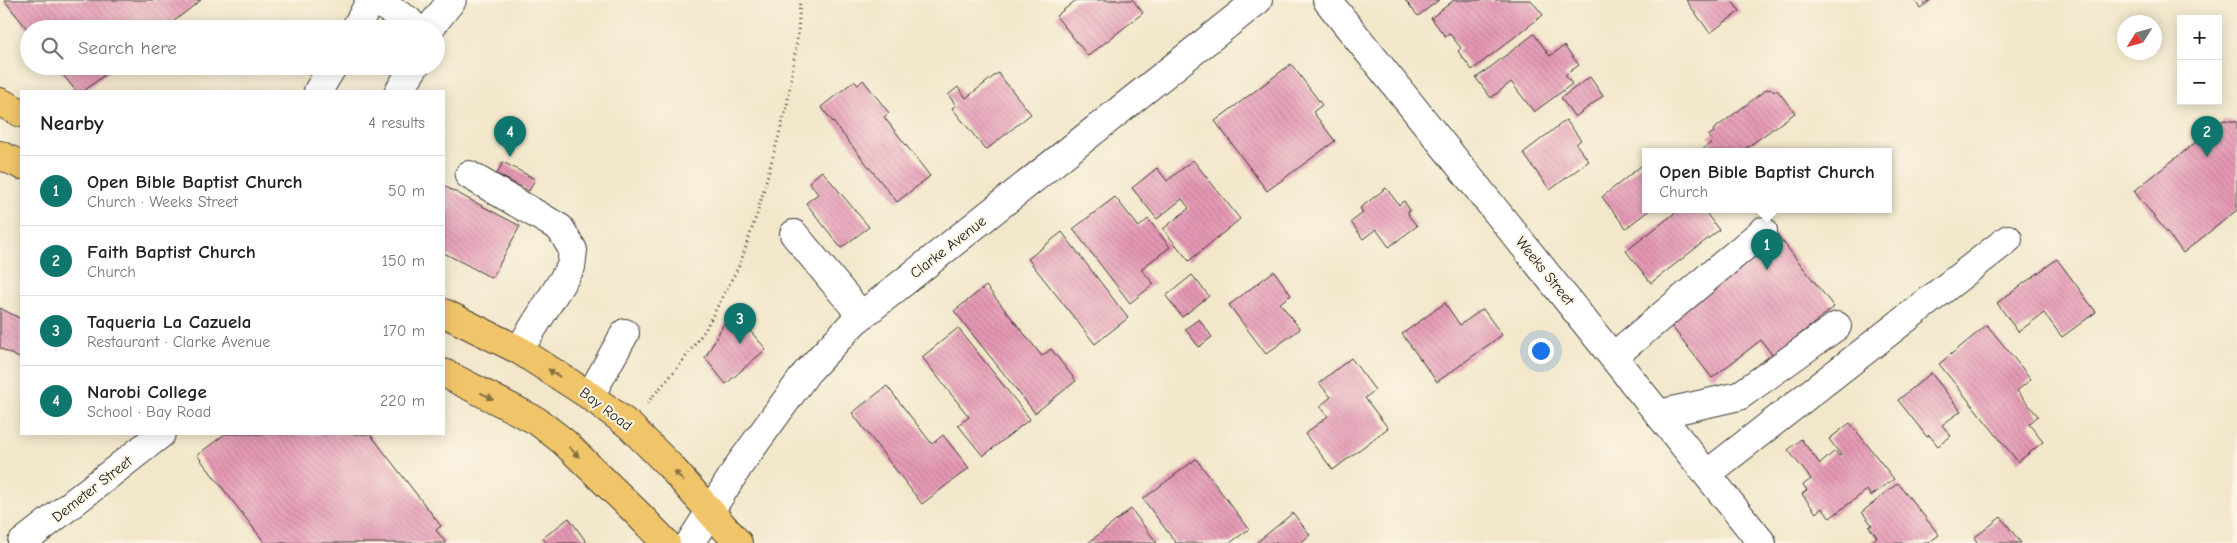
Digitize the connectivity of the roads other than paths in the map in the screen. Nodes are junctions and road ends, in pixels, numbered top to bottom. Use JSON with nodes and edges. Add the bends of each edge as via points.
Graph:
{"nodes":[{"id":1,"x":372,"y":0,"type":"edge"},
{"id":2,"x":452,"y":0,"type":"edge"},
{"id":3,"x":1258,"y":0,"type":"edge"},
{"id":4,"x":1327,"y":0,"type":"edge"},
{"id":5,"x":360,"y":20,"type":"edge"},
{"id":6,"x":408,"y":20,"type":"edge"},
{"id":7,"x":436,"y":20,"type":"edge"},
{"id":8,"x":328,"y":75,"type":"edge"},
{"id":9,"x":409,"y":75,"type":"edge"},
{"id":10,"x":319,"y":90,"type":"edge"},
{"id":11,"x":400,"y":90,"type":"edge"},
{"id":12,"x":0,"y":102,"type":"edge"},
{"id":13,"x":20,"y":112,"type":"edge"},
{"id":14,"x":0,"y":155,"type":"edge"},
{"id":15,"x":20,"y":165,"type":"edge"},
{"id":16,"x":469,"y":175,"type":"dead end"},
{"id":17,"x":1763,"y":231,"type":"dead end"},
{"id":18,"x":794,"y":234,"type":"dead end"},
{"id":19,"x":2008,"y":239,"type":"dead end"},
{"id":20,"x":445,"y":313,"type":"edge"},
{"id":21,"x":861,"y":316,"type":"junction"},
{"id":22,"x":1837,"y":326,"type":"dead end"},
{"id":23,"x":624,"y":333,"type":"dead end"},
{"id":24,"x":519,"y":350,"type":"junction"},
{"id":25,"x":1614,"y":356,"type":"junction"},
{"id":26,"x":445,"y":374,"type":"edge"},
{"id":27,"x":590,"y":396,"type":"junction"},
{"id":28,"x":1659,"y":414,"type":"junction"},
{"id":29,"x":160,"y":435,"type":"edge"},
{"id":30,"x":1707,"y":474,"type":"junction"},
{"id":31,"x":711,"y":512,"type":"junction"},
{"id":32,"x":22,"y":543,"type":"edge"},
{"id":33,"x":666,"y":543,"type":"edge"},
{"id":34,"x":690,"y":543,"type":"edge"},
{"id":35,"x":738,"y":543,"type":"edge"},
{"id":36,"x":1762,"y":543,"type":"edge"}],
"edges":[{"from":1,"to":5,"type":"street"},
{"from":1,"to":6,"type":"street"},
{"from":2,"to":7,"type":"street"},
{"from":3,"to":21,"type":"street","name":"Clarke Avenue"},
{"from":4,"to":25,"type":"street","name":"Weeks Street"},
{"from":8,"to":10,"type":"street"},
{"from":9,"to":11,"type":"street"},
{"from":12,"to":13,"type":"main road"},
{"from":14,"to":15,"type":"main road"},
{"from":16,"to":24,"type":"street","via":[[560,228],[573,250],[571,267]]},
{"from":17,"to":25,"type":"street"},
{"from":18,"to":21,"type":"street"},
{"from":19,"to":30,"type":"street"},
{"from":20,"to":24,"type":"main road","name":"Bay Road"},
{"from":21,"to":31,"type":"street","name":"Clarke Avenue","via":[[807,372],[740,464]]},
{"from":22,"to":28,"type":"street","via":[[1739,396]]},
{"from":23,"to":27,"type":"street"},
{"from":27,"to":24,"type":"main road","name":"Bay Road","one_way":true},
{"from":25,"to":28,"type":"street","name":"Weeks Street"},
{"from":26,"to":33,"type":"main road","one_way":true,"via":[[537,421],[564,442]]},
{"from":31,"to":27,"type":"main road","name":"Bay Road","one_way":true,"via":[[629,425]]},
{"from":28,"to":30,"type":"street","name":"Weeks Street"},
{"from":29,"to":32,"type":"street","name":"Demeter Street"},
{"from":30,"to":36,"type":"street","name":"Weeks Street"},
{"from":31,"to":34,"type":"street","name":"Clarke Avenue"},
{"from":31,"to":35,"type":"main road","name":"Bay Road"}]}
